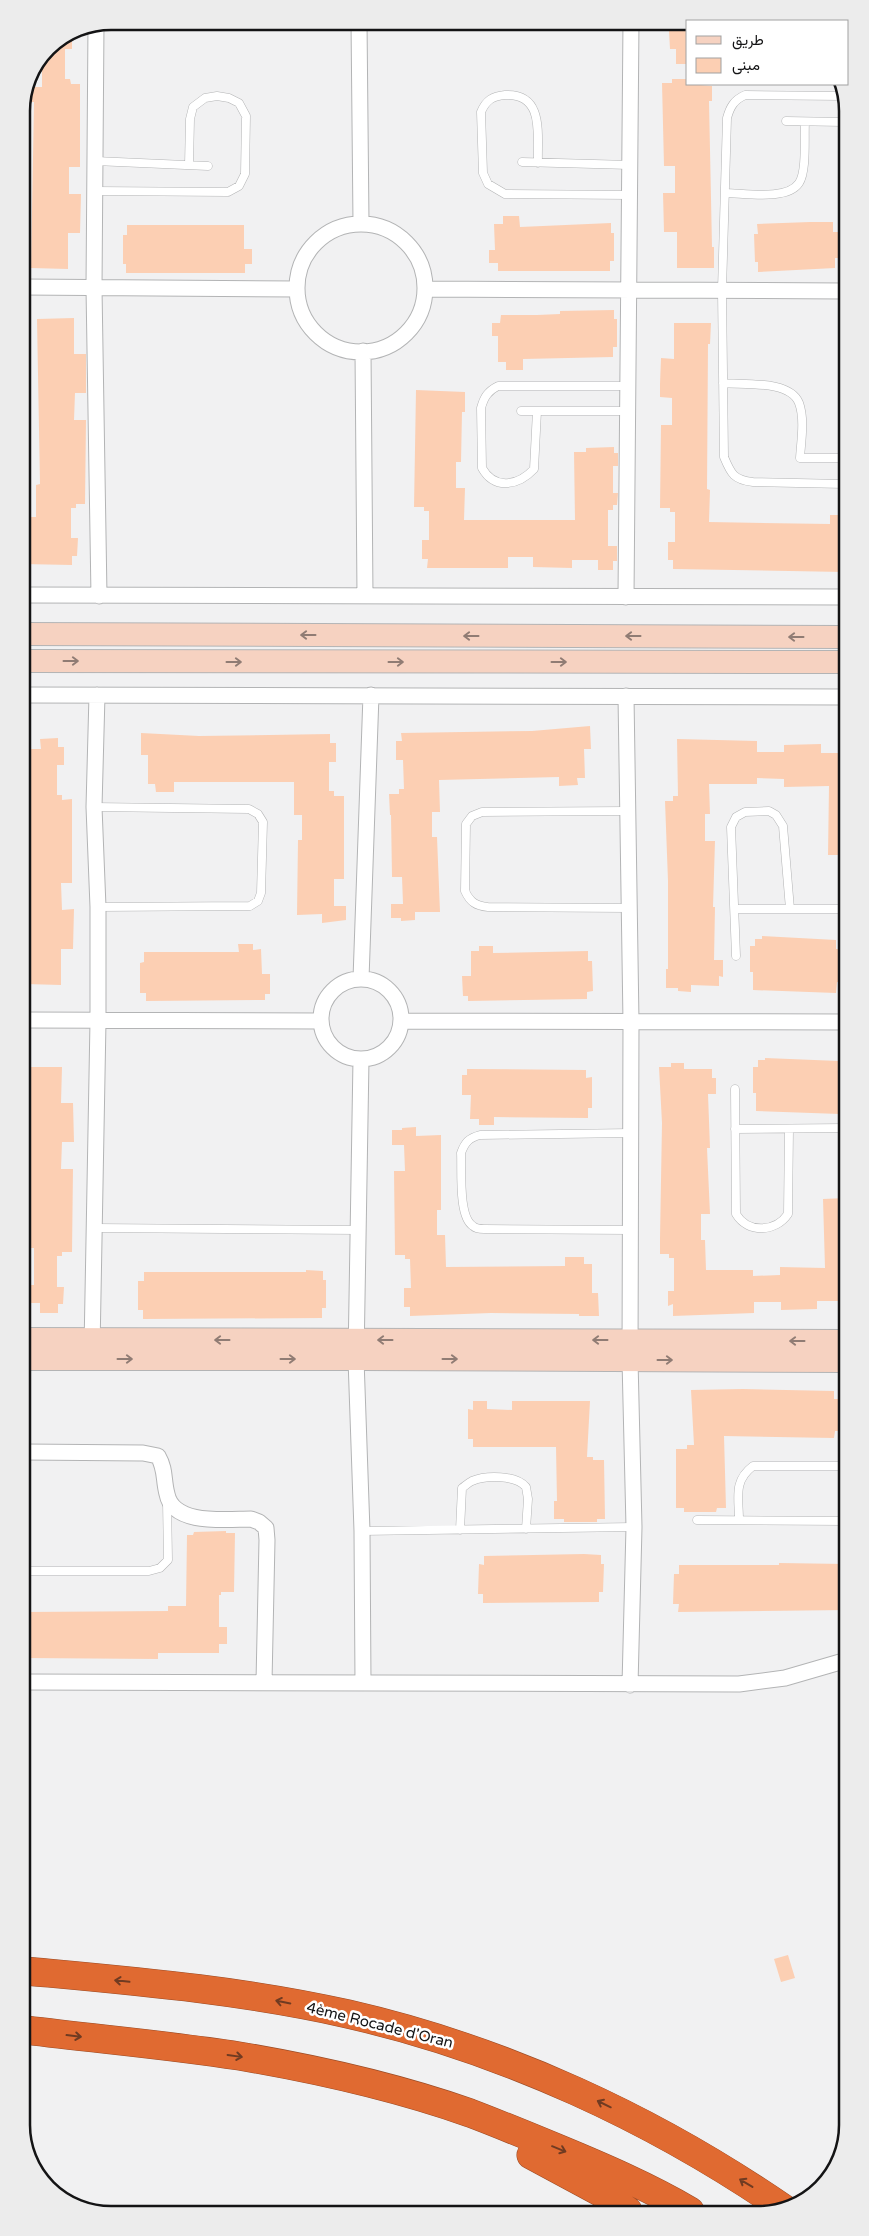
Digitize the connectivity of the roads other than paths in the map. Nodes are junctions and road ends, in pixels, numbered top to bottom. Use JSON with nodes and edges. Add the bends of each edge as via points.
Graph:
{"nodes":[{"id":1,"x":359,"y":30,"type":"edge"},
{"id":2,"x":631,"y":30,"type":"edge"},
{"id":3,"x":96,"y":32,"type":"edge"},
{"id":4,"x":837,"y":96,"type":"edge"},
{"id":5,"x":786,"y":122,"type":"dead end"},
{"id":6,"x":805,"y":122,"type":"junction"},
{"id":7,"x":839,"y":122,"type":"edge"},
{"id":8,"x":95,"y":162,"type":"junction"},
{"id":9,"x":522,"y":162,"type":"dead end"},
{"id":10,"x":538,"y":163,"type":"junction"},
{"id":11,"x":190,"y":165,"type":"junction"},
{"id":12,"x":630,"y":165,"type":"junction"},
{"id":13,"x":208,"y":166,"type":"dead end"},
{"id":14,"x":95,"y":191,"type":"junction"},
{"id":15,"x":725,"y":193,"type":"junction"},
{"id":16,"x":630,"y":195,"type":"junction"},
{"id":17,"x":361,"y":224,"type":"junction"},
{"id":18,"x":30,"y":287,"type":"edge"},
{"id":19,"x":94,"y":288,"type":"junction"},
{"id":20,"x":297,"y":289,"type":"junction"},
{"id":21,"x":426,"y":290,"type":"junction"},
{"id":22,"x":630,"y":290,"type":"junction"},
{"id":23,"x":722,"y":290,"type":"junction"},
{"id":24,"x":839,"y":291,"type":"edge"},
{"id":25,"x":362,"y":351,"type":"junction"},
{"id":26,"x":723,"y":383,"type":"junction"},
{"id":27,"x":628,"y":386,"type":"junction"},
{"id":28,"x":521,"y":411,"type":"dead end"},
{"id":29,"x":536,"y":411,"type":"junction"},
{"id":30,"x":628,"y":411,"type":"junction"},
{"id":31,"x":839,"y":458,"type":"edge"},
{"id":32,"x":839,"y":484,"type":"edge"},
{"id":33,"x":30,"y":595,"type":"edge"},
{"id":34,"x":99,"y":596,"type":"junction"},
{"id":35,"x":365,"y":596,"type":"junction"},
{"id":36,"x":626,"y":597,"type":"junction"},
{"id":37,"x":839,"y":598,"type":"edge"},
{"id":38,"x":30,"y":634,"type":"edge"},
{"id":39,"x":839,"y":637,"type":"edge"},
{"id":40,"x":30,"y":661,"type":"edge"},
{"id":41,"x":839,"y":662,"type":"edge"},
{"id":42,"x":30,"y":695,"type":"edge"},
{"id":43,"x":97,"y":695,"type":"junction"},
{"id":44,"x":371,"y":695,"type":"junction"},
{"id":45,"x":626,"y":696,"type":"junction"},
{"id":46,"x":839,"y":696,"type":"edge"},
{"id":47,"x":94,"y":807,"type":"junction"},
{"id":48,"x":628,"y":811,"type":"junction"},
{"id":49,"x":98,"y":907,"type":"junction"},
{"id":50,"x":629,"y":908,"type":"junction"},
{"id":51,"x":735,"y":909,"type":"junction"},
{"id":52,"x":790,"y":909,"type":"junction"},
{"id":53,"x":839,"y":909,"type":"edge"},
{"id":54,"x":736,"y":956,"type":"dead end"},
{"id":55,"x":361,"y":979,"type":"junction"},
{"id":56,"x":30,"y":1020,"type":"edge"},
{"id":57,"x":98,"y":1021,"type":"junction"},
{"id":58,"x":321,"y":1021,"type":"junction"},
{"id":59,"x":402,"y":1021,"type":"junction"},
{"id":60,"x":631,"y":1022,"type":"junction"},
{"id":61,"x":839,"y":1022,"type":"edge"},
{"id":62,"x":362,"y":1059,"type":"junction"},
{"id":63,"x":735,"y":1089,"type":"dead end"},
{"id":64,"x":839,"y":1128,"type":"edge"},
{"id":65,"x":735,"y":1129,"type":"junction"},
{"id":66,"x":790,"y":1129,"type":"junction"},
{"id":67,"x":631,"y":1133,"type":"junction"},
{"id":68,"x":96,"y":1228,"type":"junction"},
{"id":69,"x":359,"y":1230,"type":"junction"},
{"id":70,"x":631,"y":1230,"type":"junction"},
{"id":71,"x":30,"y":1340,"type":"edge"},
{"id":72,"x":839,"y":1341,"type":"edge"},
{"id":73,"x":357,"y":1349,"type":"junction"},
{"id":74,"x":92,"y":1350,"type":"junction"},
{"id":75,"x":631,"y":1350,"type":"junction"},
{"id":76,"x":30,"y":1358,"type":"edge"},
{"id":77,"x":839,"y":1361,"type":"edge"},
{"id":78,"x":30,"y":1452,"type":"edge"},
{"id":79,"x":839,"y":1466,"type":"edge"},
{"id":80,"x":167,"y":1497,"type":"junction"},
{"id":81,"x":697,"y":1520,"type":"dead end"},
{"id":82,"x":739,"y":1520,"type":"junction"},
{"id":83,"x":839,"y":1521,"type":"edge"},
{"id":84,"x":634,"y":1527,"type":"junction"},
{"id":85,"x":526,"y":1529,"type":"junction"},
{"id":86,"x":460,"y":1530,"type":"junction"},
{"id":87,"x":362,"y":1531,"type":"junction"},
{"id":88,"x":30,"y":1571,"type":"edge"},
{"id":89,"x":839,"y":1662,"type":"edge"},
{"id":90,"x":30,"y":1682,"type":"edge"},
{"id":91,"x":264,"y":1682,"type":"junction"},
{"id":92,"x":363,"y":1683,"type":"junction"},
{"id":93,"x":630,"y":1685,"type":"junction"},
{"id":94,"x":30,"y":1971,"type":"edge"},
{"id":95,"x":30,"y":2030,"type":"edge"},
{"id":96,"x":321,"y":2072,"type":"junction"},
{"id":97,"x":776,"y":2204,"type":"edge"},
{"id":98,"x":622,"y":2206,"type":"edge"},
{"id":99,"x":682,"y":2206,"type":"edge"}],
"edges":[{"from":1,"to":17,"type":"street"},
{"from":2,"to":12,"type":"street"},
{"from":3,"to":8,"type":"street"},
{"from":4,"to":15,"type":"lane","via":[[745,95],[736,100],[726,118]]},
{"from":5,"to":6,"type":"lane"},
{"from":6,"to":7,"type":"lane"},
{"from":6,"to":15,"type":"lane","via":[[804,168],[800,183],[790,191],[776,194]]},
{"from":8,"to":11,"type":"lane"},
{"from":8,"to":14,"type":"street"},
{"from":9,"to":10,"type":"lane"},
{"from":10,"to":12,"type":"lane"},
{"from":10,"to":16,"type":"lane","via":[[533,106],[525,98],[514,95],[494,96],[481,112],[483,172],[488,184],[505,194]]},
{"from":11,"to":13,"type":"lane"},
{"from":11,"to":14,"type":"lane","via":[[193,107],[205,98],[217,96],[239,103],[246,116],[245,174],[239,186],[228,192]]},
{"from":12,"to":16,"type":"street"},
{"from":14,"to":19,"type":"street"},
{"from":15,"to":23,"type":"lane"},
{"from":16,"to":22,"type":"street"},
{"from":17,"to":20,"type":"street","via":[[341,227],[323,236],[308,250],[300,269]]},
{"from":17,"to":21,"type":"street","via":[[381,227],[400,236],[414,251],[423,269]]},
{"from":18,"to":19,"type":"street"},
{"from":19,"to":20,"type":"street"},
{"from":19,"to":34,"type":"street"},
{"from":20,"to":25,"type":"street","via":[[301,310],[312,329],[329,344]]},
{"from":21,"to":22,"type":"street"},
{"from":21,"to":25,"type":"street","via":[[421,311],[410,330],[393,344]]},
{"from":22,"to":23,"type":"street"},
{"from":22,"to":27,"type":"street"},
{"from":23,"to":24,"type":"street"},
{"from":23,"to":26,"type":"lane"},
{"from":25,"to":35,"type":"street"},
{"from":26,"to":31,"type":"lane","via":[[782,387],[791,392],[801,417],[800,458]]},
{"from":26,"to":32,"type":"lane","via":[[724,457],[730,472],[740,481]]},
{"from":27,"to":29,"type":"lane","via":[[498,386],[489,391],[481,408],[482,468],[487,476],[515,483],[526,478],[534,468]]},
{"from":27,"to":30,"type":"street"},
{"from":28,"to":29,"type":"lane"},
{"from":29,"to":30,"type":"lane"},
{"from":30,"to":36,"type":"street"},
{"from":33,"to":34,"type":"street"},
{"from":34,"to":35,"type":"street"},
{"from":35,"to":36,"type":"street"},
{"from":36,"to":37,"type":"street"},
{"from":39,"to":38,"type":"street","one_way":true},
{"from":40,"to":41,"type":"street","one_way":true},
{"from":42,"to":43,"type":"street"},
{"from":43,"to":44,"type":"street"},
{"from":43,"to":47,"type":"street"},
{"from":44,"to":45,"type":"street"},
{"from":44,"to":55,"type":"street"},
{"from":45,"to":46,"type":"street"},
{"from":45,"to":48,"type":"street"},
{"from":47,"to":49,"type":"street"},
{"from":47,"to":49,"type":"lane","via":[[249,809],[258,814],[262,822],[262,893],[250,906]]},
{"from":48,"to":50,"type":"street"},
{"from":48,"to":50,"type":"lane","via":[[482,812],[472,816],[466,824],[465,892],[470,900],[488,907]]},
{"from":49,"to":57,"type":"street"},
{"from":50,"to":60,"type":"street"},
{"from":51,"to":52,"type":"lane"},
{"from":51,"to":52,"type":"lane","via":[[731,827],[736,817],[745,812],[768,811],[776,815],[783,826]]},
{"from":51,"to":54,"type":"lane"},
{"from":52,"to":53,"type":"lane"},
{"from":55,"to":58,"type":"street","via":[[337,987],[328,996],[322,1008]]},
{"from":55,"to":59,"type":"street","via":[[386,987],[395,996]]},
{"from":56,"to":57,"type":"street"},
{"from":57,"to":58,"type":"street"},
{"from":57,"to":68,"type":"street"},
{"from":58,"to":62,"type":"street","via":[[331,1046],[342,1054]]},
{"from":59,"to":60,"type":"street"},
{"from":59,"to":62,"type":"street","via":[[392,1046],[381,1054]]},
{"from":60,"to":61,"type":"street"},
{"from":60,"to":67,"type":"street"},
{"from":62,"to":69,"type":"street"},
{"from":63,"to":65,"type":"lane"},
{"from":64,"to":66,"type":"lane"},
{"from":65,"to":66,"type":"lane"},
{"from":65,"to":66,"type":"lane","via":[[736,1214],[741,1223],[753,1228],[772,1227],[783,1222],[788,1214]]},
{"from":67,"to":70,"type":"street"},
{"from":67,"to":70,"type":"lane","via":[[480,1135],[471,1137],[461,1153],[463,1209],[473,1226],[484,1229]]},
{"from":68,"to":69,"type":"lane"},
{"from":68,"to":74,"type":"street"},
{"from":69,"to":73,"type":"street"},
{"from":70,"to":75,"type":"street"},
{"from":71,"to":74,"type":"street"},
{"from":72,"to":75,"type":"street","one_way":true},
{"from":73,"to":74,"type":"street"},
{"from":73,"to":75,"type":"street"},
{"from":73,"to":87,"type":"street"},
{"from":74,"to":76,"type":"street"},
{"from":75,"to":77,"type":"street","one_way":true},
{"from":75,"to":84,"type":"street"},
{"from":78,"to":80,"type":"street","via":[[143,1453],[158,1456],[164,1466]]},
{"from":79,"to":82,"type":"lane","via":[[753,1466],[743,1474],[738,1484]]},
{"from":80,"to":88,"type":"lane","via":[[168,1560],[160,1568],[149,1571]]},
{"from":80,"to":91,"type":"street","via":[[185,1516],[251,1519],[266,1528]]},
{"from":81,"to":82,"type":"lane"},
{"from":82,"to":83,"type":"lane"},
{"from":84,"to":85,"type":"lane"},
{"from":84,"to":93,"type":"street"},
{"from":85,"to":86,"type":"lane"},
{"from":85,"to":86,"type":"lane","via":[[526,1487],[515,1479],[493,1478],[471,1481],[462,1488]]},
{"from":86,"to":87,"type":"lane"},
{"from":87,"to":92,"type":"street"},
{"from":89,"to":93,"type":"street","via":[[785,1678],[739,1684]]},
{"from":90,"to":91,"type":"street"},
{"from":91,"to":92,"type":"street"},
{"from":92,"to":93,"type":"street"},
{"from":97,"to":94,"type":"highway","name":"4ème Rocade d'Oran","one_way":true,"via":[[631,2117],[581,2093],[458,2044],[347,2014],[258,1997]]},
{"from":95,"to":96,"type":"highway","one_way":true,"via":[[238,2056]]},
{"from":96,"to":98,"type":"highway","via":[[497,2139],[562,2170]]},
{"from":96,"to":99,"type":"highway","one_way":true,"via":[[469,2113],[611,2170]]}]}
